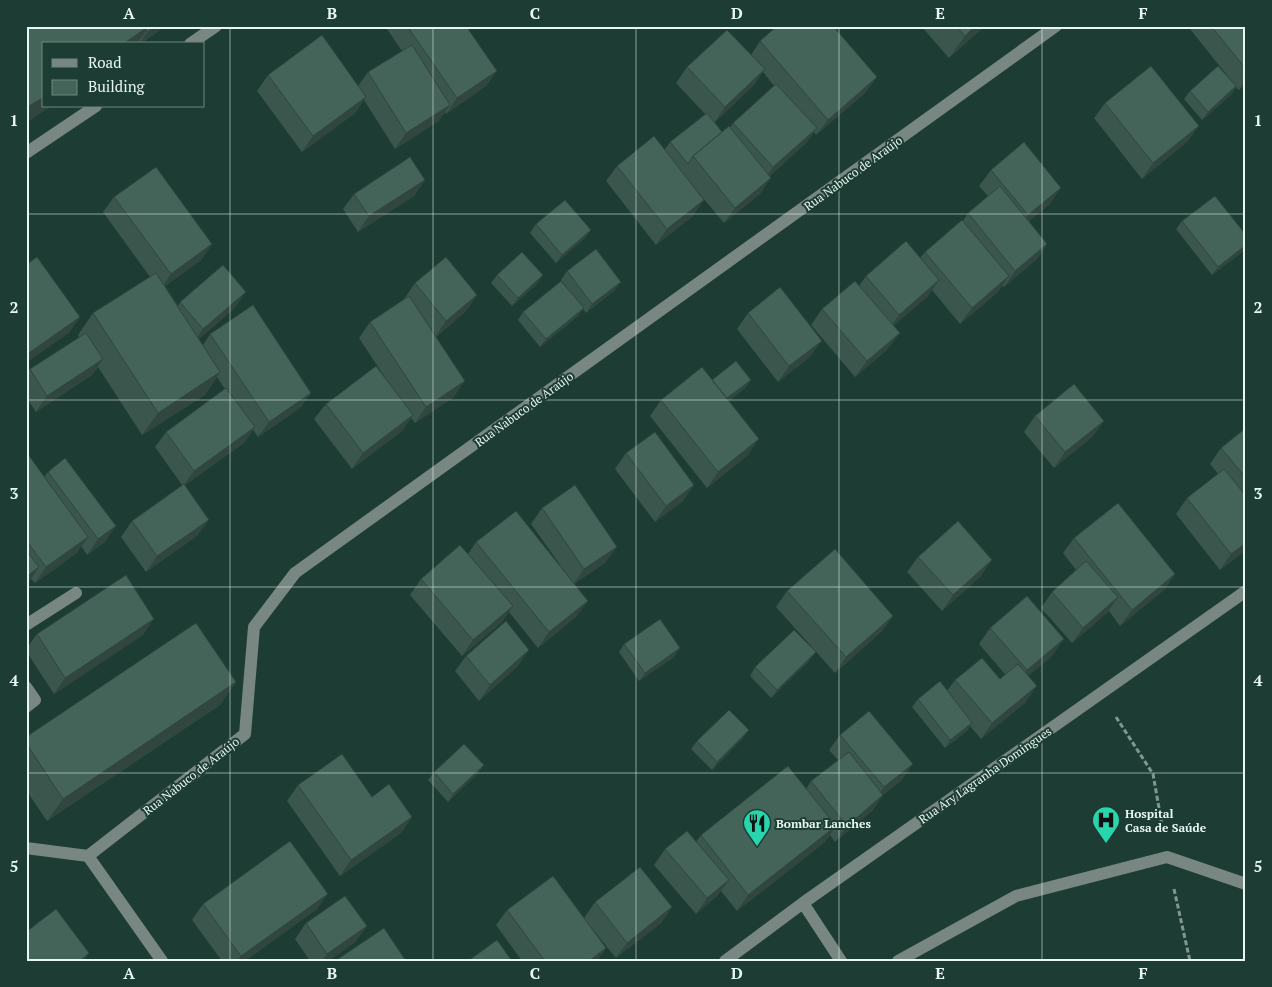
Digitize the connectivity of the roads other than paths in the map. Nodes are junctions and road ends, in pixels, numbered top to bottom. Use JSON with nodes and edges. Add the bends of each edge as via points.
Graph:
{"nodes":[{"id":1,"x":216,"y":26,"type":"edge"},
{"id":2,"x":1056,"y":26,"type":"edge"},
{"id":3,"x":193,"y":42,"type":"edge"},
{"id":4,"x":93,"y":108,"type":"edge"},
{"id":5,"x":26,"y":153,"type":"edge"},
{"id":6,"x":1246,"y":591,"type":"edge"},
{"id":7,"x":76,"y":593,"type":"dead end"},
{"id":8,"x":26,"y":625,"type":"edge"},
{"id":9,"x":26,"y":687,"type":"edge"},
{"id":10,"x":26,"y":707,"type":"edge"},
{"id":11,"x":26,"y":848,"type":"edge"},
{"id":12,"x":88,"y":856,"type":"junction"},
{"id":13,"x":1246,"y":884,"type":"edge"},
{"id":14,"x":803,"y":903,"type":"junction"},
{"id":15,"x":837,"y":958,"type":"edge"},
{"id":16,"x":162,"y":961,"type":"edge"},
{"id":17,"x":726,"y":961,"type":"edge"},
{"id":18,"x":898,"y":961,"type":"edge"}],
"edges":[{"from":1,"to":3,"type":"street"},
{"from":2,"to":12,"type":"street","name":"Rua Nabuco de Araújo","via":[[295,573],[254,627],[246,734]]},
{"from":4,"to":5,"type":"street"},
{"from":6,"to":14,"type":"street","name":"Rua Ary Lagranha Domingues"},
{"from":7,"to":8,"type":"street"},
{"from":9,"to":10,"type":"street","via":[[35,700]]},
{"from":11,"to":12,"type":"street"},
{"from":12,"to":16,"type":"street"},
{"from":13,"to":18,"type":"street","via":[[1168,857],[1016,896]]},
{"from":14,"to":15,"type":"street"},
{"from":14,"to":17,"type":"street","name":"Rua Ary Lagranha Domingues"}]}
